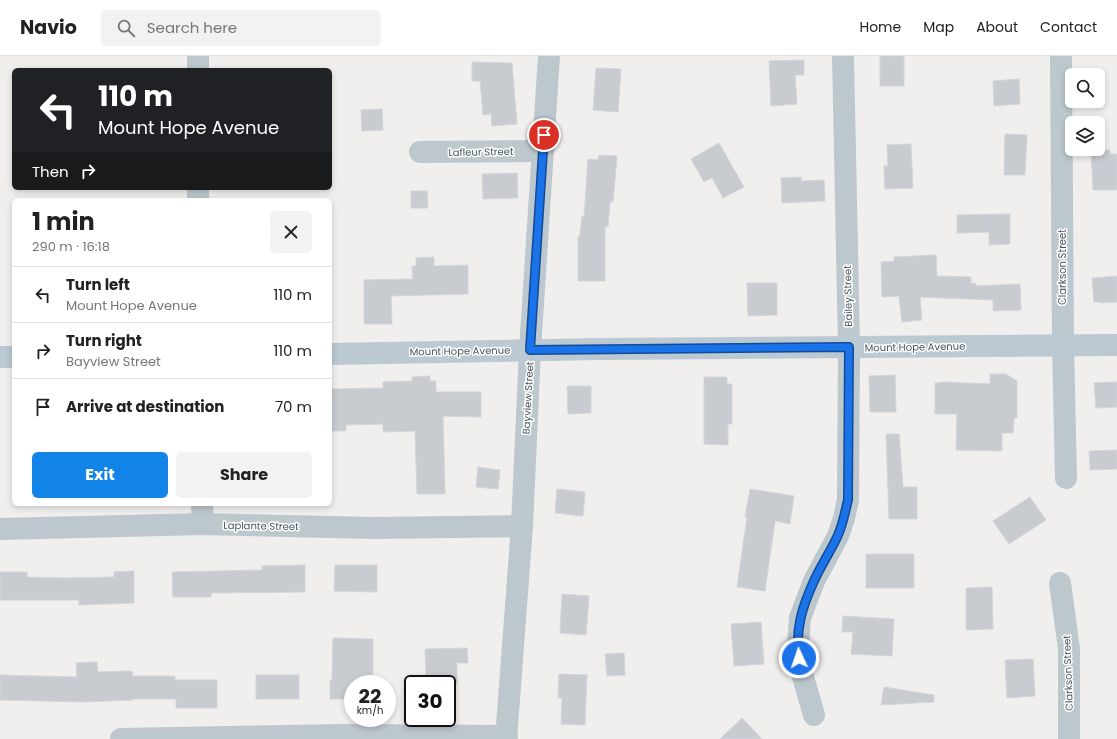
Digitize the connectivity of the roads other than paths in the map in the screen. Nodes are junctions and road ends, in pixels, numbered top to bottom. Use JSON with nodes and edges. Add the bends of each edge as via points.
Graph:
{"nodes":[{"id":1,"x":198,"y":56,"type":"edge"},
{"id":2,"x":549,"y":56,"type":"edge"},
{"id":3,"x":843,"y":56,"type":"edge"},
{"id":4,"x":1061,"y":56,"type":"edge"},
{"id":5,"x":198,"y":68,"type":"edge"},
{"id":6,"x":543,"y":151,"type":"junction"},
{"id":7,"x":420,"y":152,"type":"dead end"},
{"id":8,"x":1117,"y":345,"type":"edge"},
{"id":9,"x":1063,"y":346,"type":"junction"},
{"id":10,"x":849,"y":347,"type":"junction"},
{"id":11,"x":530,"y":350,"type":"junction"},
{"id":12,"x":332,"y":354,"type":"edge"},
{"id":13,"x":0,"y":357,"type":"edge"},
{"id":14,"x":12,"y":357,"type":"edge"},
{"id":15,"x":1066,"y":478,"type":"dead end"},
{"id":16,"x":202,"y":514,"type":"edge"},
{"id":17,"x":522,"y":526,"type":"junction"},
{"id":18,"x":0,"y":529,"type":"edge"},
{"id":19,"x":1060,"y":583,"type":"dead end"},
{"id":20,"x":814,"y":715,"type":"dead end"},
{"id":21,"x":506,"y":737,"type":"edge"},
{"id":22,"x":121,"y":739,"type":"edge"},
{"id":23,"x":1069,"y":739,"type":"edge"}],
"edges":[{"from":1,"to":5,"type":"street"},
{"from":2,"to":6,"type":"street","name":"Bayview Street"},
{"from":3,"to":10,"type":"street","name":"Bailey Street"},
{"from":4,"to":9,"type":"street","name":"Clarkson Street"},
{"from":6,"to":7,"type":"street","name":"Lafleur Street"},
{"from":6,"to":11,"type":"street","name":"Bayview Street"},
{"from":8,"to":9,"type":"main road","name":"Mount Hope Avenue"},
{"from":9,"to":10,"type":"main road","name":"Mount Hope Avenue"},
{"from":9,"to":15,"type":"street","name":"Clarkson Street"},
{"from":10,"to":11,"type":"main road","name":"Mount Hope Avenue"},
{"from":10,"to":20,"type":"street","name":"Bailey Street","via":[[848,500],[838,536],[814,581],[800,618],[798,646],[801,670]]},
{"from":11,"to":12,"type":"main road","name":"Mount Hope Avenue"},
{"from":11,"to":17,"type":"street","name":"Bayview Street"},
{"from":13,"to":14,"type":"main road"},
{"from":16,"to":17,"type":"street","name":"Laplante Street","via":[[374,528]]},
{"from":16,"to":18,"type":"street","name":"Laplante Street"},
{"from":17,"to":21,"type":"street","name":"Bayview Street"},
{"from":19,"to":23,"type":"street","name":"Clarkson Street","via":[[1069,649]]},
{"from":21,"to":22,"type":"street","via":[[345,735]]}]}
